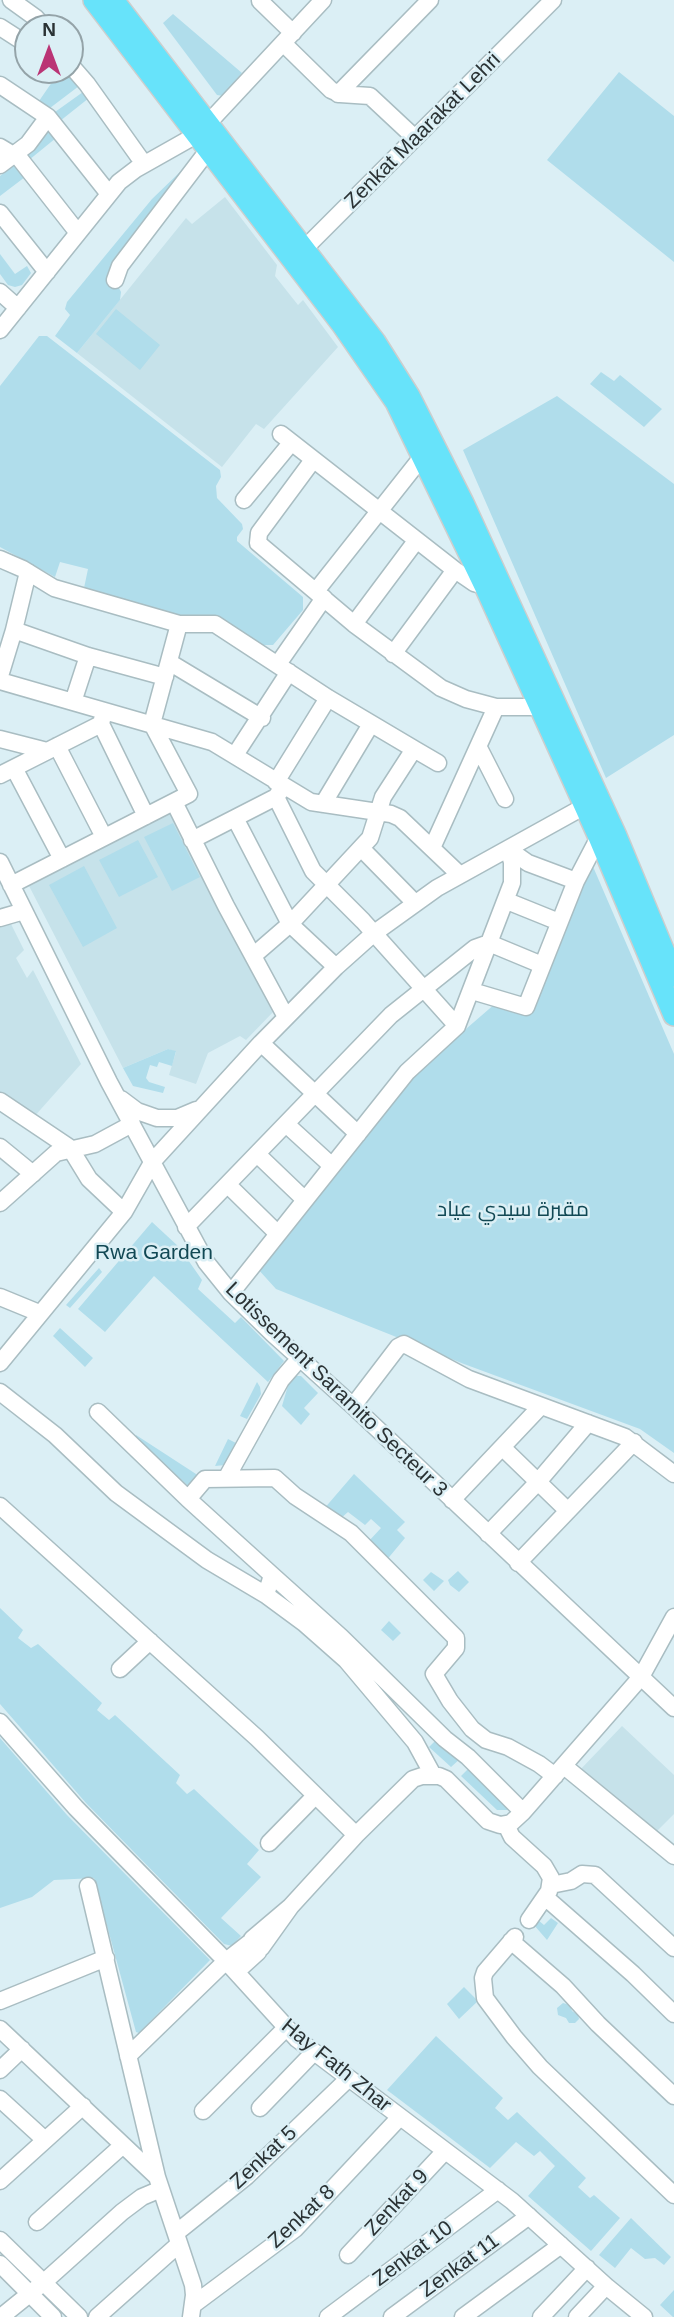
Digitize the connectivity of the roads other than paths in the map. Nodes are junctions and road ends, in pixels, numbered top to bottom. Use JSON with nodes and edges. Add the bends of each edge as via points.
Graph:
{"nodes":[{"id":1,"x":11,"y":0,"type":"edge"},
{"id":2,"x":94,"y":0,"type":"edge"},
{"id":3,"x":113,"y":0,"type":"edge"},
{"id":4,"x":323,"y":0,"type":"edge"},
{"id":5,"x":553,"y":0,"type":"edge"},
{"id":6,"x":260,"y":1,"type":"edge"},
{"id":7,"x":420,"y":4,"type":"edge"},
{"id":8,"x":30,"y":14,"type":"edge"},
{"id":9,"x":288,"y":38,"type":"junction"},
{"id":10,"x":84,"y":83,"type":"edge"},
{"id":11,"x":0,"y":85,"type":"edge"},
{"id":12,"x":338,"y":93,"type":"junction"},
{"id":13,"x":48,"y":117,"type":"junction"},
{"id":14,"x":205,"y":135,"type":"junction"},
{"id":15,"x":415,"y":138,"type":"junction"},
{"id":16,"x":7,"y":151,"type":"edge"},
{"id":17,"x":144,"y":164,"type":"junction"},
{"id":18,"x":0,"y":165,"type":"edge"},
{"id":19,"x":109,"y":194,"type":"junction"},
{"id":20,"x":0,"y":213,"type":"edge"},
{"id":21,"x":78,"y":233,"type":"junction"},
{"id":22,"x":298,"y":255,"type":"junction"},
{"id":23,"x":47,"y":272,"type":"junction"},
{"id":24,"x":115,"y":279,"type":"dead end"},
{"id":25,"x":0,"y":292,"type":"edge"},
{"id":26,"x":18,"y":308,"type":"junction"},
{"id":27,"x":0,"y":330,"type":"edge"},
{"id":28,"x":425,"y":458,"type":"junction"},
{"id":29,"x":313,"y":460,"type":"junction"},
{"id":30,"x":244,"y":500,"type":"dead end"},
{"id":31,"x":379,"y":512,"type":"junction"},
{"id":32,"x":416,"y":541,"type":"junction"},
{"id":33,"x":0,"y":559,"type":"edge"},
{"id":34,"x":455,"y":570,"type":"junction"},
{"id":35,"x":28,"y":572,"type":"junction"},
{"id":36,"x":485,"y":586,"type":"junction"},
{"id":37,"x":320,"y":595,"type":"junction"},
{"id":38,"x":180,"y":624,"type":"junction"},
{"id":39,"x":354,"y":624,"type":"junction"},
{"id":40,"x":14,"y":630,"type":"junction"},
{"id":41,"x":393,"y":654,"type":"junction"},
{"id":42,"x":88,"y":656,"type":"junction"},
{"id":43,"x":284,"y":668,"type":"junction"},
{"id":44,"x":167,"y":669,"type":"junction"},
{"id":45,"x":0,"y":679,"type":"edge"},
{"id":46,"x":328,"y":698,"type":"junction"},
{"id":47,"x":73,"y":702,"type":"junction"},
{"id":48,"x":496,"y":707,"type":"junction"},
{"id":49,"x":549,"y":707,"type":"junction"},
{"id":50,"x":103,"y":717,"type":"junction"},
{"id":51,"x":262,"y":718,"type":"junction"},
{"id":52,"x":152,"y":724,"type":"junction"},
{"id":53,"x":371,"y":724,"type":"junction"},
{"id":54,"x":0,"y":739,"type":"edge"},
{"id":55,"x":479,"y":748,"type":"junction"},
{"id":56,"x":52,"y":749,"type":"junction"},
{"id":57,"x":414,"y":749,"type":"junction"},
{"id":58,"x":235,"y":755,"type":"junction"},
{"id":59,"x":438,"y":763,"type":"dead end"},
{"id":60,"x":7,"y":772,"type":"edge"},
{"id":61,"x":278,"y":788,"type":"junction"},
{"id":62,"x":505,"y":799,"type":"dead end"},
{"id":63,"x":174,"y":802,"type":"junction"},
{"id":64,"x":592,"y":802,"type":"junction"},
{"id":65,"x":323,"y":804,"type":"junction"},
{"id":66,"x":378,"y":811,"type":"junction"},
{"id":67,"x":146,"y":816,"type":"junction"},
{"id":68,"x":235,"y":818,"type":"junction"},
{"id":69,"x":599,"y":836,"type":"junction"},
{"id":70,"x":104,"y":837,"type":"junction"},
{"id":71,"x":192,"y":840,"type":"junction"},
{"id":72,"x":361,"y":848,"type":"junction"},
{"id":73,"x":432,"y":848,"type":"junction"},
{"id":74,"x":508,"y":849,"type":"junction"},
{"id":75,"x":62,"y":859,"type":"junction"},
{"id":76,"x":0,"y":862,"type":"edge"},
{"id":77,"x":460,"y":875,"type":"junction"},
{"id":78,"x":576,"y":881,"type":"junction"},
{"id":79,"x":325,"y":883,"type":"junction"},
{"id":80,"x":12,"y":885,"type":"junction"},
{"id":81,"x":507,"y":901,"type":"junction"},
{"id":82,"x":415,"y":903,"type":"junction"},
{"id":83,"x":24,"y":911,"type":"junction"},
{"id":84,"x":0,"y":918,"type":"edge"},
{"id":85,"x":559,"y":922,"type":"junction"},
{"id":86,"x":290,"y":924,"type":"junction"},
{"id":87,"x":373,"y":934,"type":"junction"},
{"id":88,"x":489,"y":943,"type":"junction"},
{"id":89,"x":253,"y":956,"type":"junction"},
{"id":90,"x":462,"y":957,"type":"junction"},
{"id":91,"x":542,"y":965,"type":"junction"},
{"id":92,"x":336,"y":967,"type":"junction"},
{"id":93,"x":478,"y":970,"type":"junction"},
{"id":94,"x":674,"y":976,"type":"edge"},
{"id":95,"x":422,"y":988,"type":"junction"},
{"id":96,"x":472,"y":991,"type":"junction"},
{"id":97,"x":674,"y":1015,"type":"edge"},
{"id":98,"x":286,"y":1017,"type":"junction"},
{"id":99,"x":457,"y":1026,"type":"junction"},
{"id":100,"x":261,"y":1043,"type":"junction"},
{"id":101,"x":110,"y":1082,"type":"junction"},
{"id":102,"x":315,"y":1094,"type":"junction"},
{"id":103,"x":0,"y":1101,"type":"edge"},
{"id":104,"x":207,"y":1104,"type":"junction"},
{"id":105,"x":132,"y":1124,"type":"junction"},
{"id":106,"x":286,"y":1124,"type":"junction"},
{"id":107,"x":358,"y":1134,"type":"junction"},
{"id":108,"x":0,"y":1147,"type":"edge"},
{"id":109,"x":70,"y":1148,"type":"junction"},
{"id":110,"x":257,"y":1154,"type":"junction"},
{"id":111,"x":153,"y":1161,"type":"junction"},
{"id":112,"x":332,"y":1166,"type":"junction"},
{"id":113,"x":33,"y":1174,"type":"junction"},
{"id":114,"x":228,"y":1185,"type":"junction"},
{"id":115,"x":304,"y":1199,"type":"junction"},
{"id":116,"x":0,"y":1203,"type":"edge"},
{"id":117,"x":124,"y":1212,"type":"junction"},
{"id":118,"x":186,"y":1227,"type":"junction"},
{"id":119,"x":277,"y":1233,"type":"junction"},
{"id":120,"x":231,"y":1293,"type":"junction"},
{"id":121,"x":0,"y":1297,"type":"edge"},
{"id":122,"x":39,"y":1313,"type":"junction"},
{"id":123,"x":300,"y":1358,"type":"junction"},
{"id":124,"x":0,"y":1363,"type":"edge"},
{"id":125,"x":0,"y":1392,"type":"edge"},
{"id":126,"x":353,"y":1406,"type":"junction"},
{"id":127,"x":541,"y":1406,"type":"junction"},
{"id":128,"x":98,"y":1412,"type":"dead end"},
{"id":129,"x":588,"y":1423,"type":"junction"},
{"id":130,"x":634,"y":1442,"type":"junction"},
{"id":131,"x":503,"y":1448,"type":"junction"},
{"id":132,"x":674,"y":1474,"type":"edge"},
{"id":133,"x":227,"y":1478,"type":"junction"},
{"id":134,"x":537,"y":1483,"type":"junction"},
{"id":135,"x":188,"y":1499,"type":"junction"},
{"id":136,"x":452,"y":1500,"type":"junction"},
{"id":137,"x":0,"y":1506,"type":"edge"},
{"id":138,"x":569,"y":1511,"type":"junction"},
{"id":139,"x":488,"y":1534,"type":"junction"},
{"id":140,"x":519,"y":1563,"type":"junction"},
{"id":141,"x":272,"y":1575,"type":"junction"},
{"id":142,"x":266,"y":1595,"type":"junction"},
{"id":143,"x":674,"y":1617,"type":"edge"},
{"id":144,"x":150,"y":1641,"type":"junction"},
{"id":145,"x":120,"y":1669,"type":"dead end"},
{"id":146,"x":641,"y":1677,"type":"junction"},
{"id":147,"x":674,"y":1708,"type":"edge"},
{"id":148,"x":0,"y":1722,"type":"edge"},
{"id":149,"x":486,"y":1740,"type":"junction"},
{"id":150,"x":468,"y":1757,"type":"junction"},
{"id":151,"x":560,"y":1771,"type":"junction"},
{"id":152,"x":440,"y":1777,"type":"junction"},
{"id":153,"x":315,"y":1797,"type":"junction"},
{"id":154,"x":523,"y":1812,"type":"junction"},
{"id":155,"x":506,"y":1825,"type":"junction"},
{"id":156,"x":356,"y":1835,"type":"junction"},
{"id":157,"x":270,"y":1843,"type":"dead end"},
{"id":158,"x":674,"y":1856,"type":"edge"},
{"id":159,"x":88,"y":1886,"type":"dead end"},
{"id":160,"x":548,"y":1891,"type":"junction"},
{"id":161,"x":528,"y":1920,"type":"dead end"},
{"id":162,"x":674,"y":1948,"type":"edge"},
{"id":163,"x":106,"y":1958,"type":"junction"},
{"id":164,"x":231,"y":1967,"type":"junction"},
{"id":165,"x":0,"y":2001,"type":"edge"},
{"id":166,"x":674,"y":2014,"type":"edge"},
{"id":167,"x":286,"y":2028,"type":"junction"},
{"id":168,"x":0,"y":2029,"type":"edge"},
{"id":169,"x":22,"y":2049,"type":"junction"},
{"id":170,"x":314,"y":2052,"type":"junction"},
{"id":171,"x":128,"y":2056,"type":"junction"},
{"id":172,"x":0,"y":2070,"type":"edge"},
{"id":173,"x":348,"y":2079,"type":"junction"},
{"id":174,"x":674,"y":2096,"type":"edge"},
{"id":175,"x":0,"y":2099,"type":"edge"},
{"id":176,"x":83,"y":2106,"type":"junction"},
{"id":177,"x":260,"y":2108,"type":"dead end"},
{"id":178,"x":203,"y":2111,"type":"dead end"},
{"id":179,"x":400,"y":2117,"type":"junction"},
{"id":180,"x":45,"y":2140,"type":"junction"},
{"id":181,"x":123,"y":2145,"type":"junction"},
{"id":182,"x":445,"y":2151,"type":"junction"},
{"id":183,"x":3,"y":2174,"type":"edge"},
{"id":184,"x":159,"y":2183,"type":"junction"},
{"id":185,"x":498,"y":2190,"type":"junction"},
{"id":186,"x":674,"y":2195,"type":"edge"},
{"id":187,"x":529,"y":2216,"type":"junction"},
{"id":188,"x":37,"y":2222,"type":"dead end"},
{"id":189,"x":178,"y":2238,"type":"junction"},
{"id":190,"x":0,"y":2240,"type":"edge"},
{"id":191,"x":561,"y":2245,"type":"junction"},
{"id":192,"x":348,"y":2255,"type":"dead end"},
{"id":193,"x":0,"y":2264,"type":"edge"},
{"id":194,"x":587,"y":2268,"type":"junction"},
{"id":195,"x":43,"y":2283,"type":"junction"},
{"id":196,"x":606,"y":2286,"type":"junction"},
{"id":197,"x":30,"y":2294,"type":"junction"},
{"id":198,"x":192,"y":2311,"type":"edge"},
{"id":199,"x":1,"y":2317,"type":"edge"},
{"id":200,"x":53,"y":2317,"type":"edge"},
{"id":201,"x":79,"y":2317,"type":"edge"},
{"id":202,"x":97,"y":2317,"type":"edge"},
{"id":203,"x":328,"y":2317,"type":"edge"},
{"id":204,"x":392,"y":2317,"type":"edge"},
{"id":205,"x":463,"y":2317,"type":"edge"},
{"id":206,"x":541,"y":2317,"type":"edge"},
{"id":207,"x":577,"y":2317,"type":"edge"},
{"id":208,"x":643,"y":2317,"type":"edge"}],
"edges":[{"from":1,"to":8,"type":"street"},
{"from":2,"to":14,"type":"main road"},
{"from":3,"to":14,"type":"main road"},
{"from":4,"to":9,"type":"street"},
{"from":5,"to":15,"type":"street","name":"Zenkat Maarakat Lehri"},
{"from":6,"to":9,"type":"street"},
{"from":7,"to":12,"type":"street"},
{"from":9,"to":12,"type":"street"},
{"from":9,"to":14,"type":"street"},
{"from":10,"to":17,"type":"street"},
{"from":11,"to":13,"type":"street"},
{"from":12,"to":15,"type":"street","via":[[370,96]]},
{"from":13,"to":16,"type":"street","via":[[28,145]]},
{"from":13,"to":19,"type":"street"},
{"from":14,"to":17,"type":"street"},
{"from":14,"to":22,"type":"main road"},
{"from":14,"to":24,"type":"street"},
{"from":15,"to":22,"type":"street","name":"Zenkat Maarakat Lehri"},
{"from":16,"to":18,"type":"street"},
{"from":16,"to":21,"type":"street","via":[[20,159]]},
{"from":17,"to":19,"type":"street"},
{"from":19,"to":21,"type":"street"},
{"from":20,"to":23,"type":"street"},
{"from":21,"to":23,"type":"street"},
{"from":22,"to":28,"type":"main road","via":[[378,373]]},
{"from":22,"to":49,"type":"main road","via":[[374,342],[423,421]]},
{"from":23,"to":26,"type":"street"},
{"from":25,"to":26,"type":"street"},
{"from":26,"to":27,"type":"street"},
{"from":28,"to":31,"type":"street"},
{"from":28,"to":36,"type":"main road"},
{"from":29,"to":30,"type":"street","via":[[286,439]]},
{"from":29,"to":31,"type":"street"},
{"from":29,"to":37,"type":"street","via":[[257,538]]},
{"from":31,"to":32,"type":"street"},
{"from":31,"to":37,"type":"street"},
{"from":32,"to":34,"type":"street"},
{"from":32,"to":39,"type":"street"},
{"from":33,"to":35,"type":"street"},
{"from":34,"to":36,"type":"street"},
{"from":34,"to":41,"type":"street"},
{"from":35,"to":38,"type":"street","via":[[54,588]]},
{"from":35,"to":40,"type":"street"},
{"from":36,"to":49,"type":"main road"},
{"from":37,"to":39,"type":"street"},
{"from":37,"to":43,"type":"street"},
{"from":38,"to":43,"type":"street","via":[[215,624]]},
{"from":38,"to":44,"type":"street"},
{"from":39,"to":41,"type":"street"},
{"from":40,"to":42,"type":"street"},
{"from":40,"to":45,"type":"street"},
{"from":41,"to":48,"type":"street","via":[[441,688]]},
{"from":42,"to":44,"type":"street"},
{"from":42,"to":47,"type":"street"},
{"from":43,"to":46,"type":"street"},
{"from":43,"to":51,"type":"street"},
{"from":44,"to":51,"type":"street"},
{"from":44,"to":52,"type":"street"},
{"from":45,"to":47,"type":"street"},
{"from":46,"to":53,"type":"street"},
{"from":46,"to":61,"type":"street"},
{"from":47,"to":50,"type":"street"},
{"from":48,"to":49,"type":"street"},
{"from":48,"to":55,"type":"street"},
{"from":49,"to":64,"type":"main road"},
{"from":50,"to":52,"type":"street"},
{"from":50,"to":56,"type":"street"},
{"from":50,"to":67,"type":"street"},
{"from":51,"to":58,"type":"street"},
{"from":52,"to":58,"type":"street","via":[[212,742]]},
{"from":52,"to":63,"type":"street","via":[[189,794]]},
{"from":53,"to":57,"type":"street"},
{"from":53,"to":65,"type":"street"},
{"from":54,"to":56,"type":"street"},
{"from":55,"to":62,"type":"street"},
{"from":55,"to":73,"type":"street"},
{"from":56,"to":60,"type":"street"},
{"from":56,"to":70,"type":"street"},
{"from":57,"to":59,"type":"street"},
{"from":57,"to":66,"type":"street"},
{"from":58,"to":61,"type":"street"},
{"from":60,"to":75,"type":"street"},
{"from":61,"to":65,"type":"street"},
{"from":61,"to":68,"type":"street"},
{"from":61,"to":79,"type":"street","via":[[313,871]]},
{"from":63,"to":67,"type":"street"},
{"from":63,"to":71,"type":"street"},
{"from":64,"to":69,"type":"main road"},
{"from":64,"to":74,"type":"street"},
{"from":64,"to":94,"type":"main road"},
{"from":65,"to":66,"type":"street"},
{"from":66,"to":72,"type":"street","via":[[370,838]]},
{"from":66,"to":73,"type":"street","via":[[400,818]]},
{"from":67,"to":70,"type":"street"},
{"from":68,"to":71,"type":"street"},
{"from":68,"to":86,"type":"street"},
{"from":69,"to":78,"type":"street"},
{"from":69,"to":97,"type":"main road"},
{"from":70,"to":75,"type":"street"},
{"from":71,"to":89,"type":"street"},
{"from":72,"to":79,"type":"street"},
{"from":72,"to":82,"type":"street"},
{"from":73,"to":77,"type":"street"},
{"from":74,"to":77,"type":"street"},
{"from":74,"to":78,"type":"street","via":[[528,863]]},
{"from":74,"to":81,"type":"street","via":[[512,873]]},
{"from":75,"to":80,"type":"street"},
{"from":76,"to":80,"type":"street","name":"Lotissement Saramito Secteur 3"},
{"from":77,"to":82,"type":"street"},
{"from":78,"to":85,"type":"street"},
{"from":79,"to":86,"type":"street"},
{"from":79,"to":87,"type":"street"},
{"from":80,"to":83,"type":"street","name":"Lotissement Saramito Secteur 3"},
{"from":81,"to":85,"type":"street"},
{"from":81,"to":88,"type":"street"},
{"from":82,"to":87,"type":"street"},
{"from":83,"to":84,"type":"street"},
{"from":83,"to":101,"type":"street","name":"Lotissement Saramito Secteur 3"},
{"from":85,"to":91,"type":"street"},
{"from":86,"to":89,"type":"street"},
{"from":86,"to":92,"type":"street"},
{"from":87,"to":92,"type":"street"},
{"from":87,"to":95,"type":"street"},
{"from":88,"to":90,"type":"street"},
{"from":88,"to":91,"type":"street"},
{"from":88,"to":93,"type":"street"},
{"from":89,"to":98,"type":"street"},
{"from":90,"to":93,"type":"street"},
{"from":90,"to":95,"type":"street"},
{"from":91,"to":96,"type":"street","via":[[526,1007]]},
{"from":92,"to":98,"type":"street"},
{"from":93,"to":96,"type":"street"},
{"from":95,"to":99,"type":"street"},
{"from":95,"to":102,"type":"street"},
{"from":96,"to":99,"type":"street"},
{"from":98,"to":100,"type":"street"},
{"from":99,"to":107,"type":"street","via":[[407,1072]]},
{"from":100,"to":102,"type":"street"},
{"from":100,"to":104,"type":"street"},
{"from":101,"to":104,"type":"street","via":[[129,1106],[157,1118],[187,1115]]},
{"from":101,"to":105,"type":"street","name":"Lotissement Saramito Secteur 3"},
{"from":102,"to":106,"type":"street"},
{"from":102,"to":107,"type":"street"},
{"from":103,"to":109,"type":"street"},
{"from":104,"to":111,"type":"street"},
{"from":105,"to":109,"type":"street","via":[[95,1144]]},
{"from":105,"to":111,"type":"street","name":"Lotissement Saramito Secteur 3"},
{"from":106,"to":110,"type":"street"},
{"from":106,"to":112,"type":"street"},
{"from":107,"to":112,"type":"street"},
{"from":108,"to":113,"type":"street"},
{"from":109,"to":113,"type":"street","via":[[56,1153]]},
{"from":109,"to":117,"type":"street","via":[[89,1179]]},
{"from":110,"to":114,"type":"street"},
{"from":110,"to":115,"type":"street"},
{"from":111,"to":117,"type":"street"},
{"from":111,"to":118,"type":"street","name":"Lotissement Saramito Secteur 3"},
{"from":112,"to":115,"type":"street"},
{"from":113,"to":116,"type":"street"},
{"from":114,"to":118,"type":"street"},
{"from":114,"to":119,"type":"street"},
{"from":115,"to":119,"type":"street"},
{"from":117,"to":122,"type":"street"},
{"from":118,"to":120,"type":"street","name":"Lotissement Saramito Secteur 3"},
{"from":119,"to":120,"type":"street"},
{"from":120,"to":123,"type":"street","name":"Lotissement Saramito Secteur 3"},
{"from":121,"to":122,"type":"street"},
{"from":122,"to":124,"type":"street"},
{"from":123,"to":126,"type":"street","name":"Lotissement Saramito Secteur 3"},
{"from":123,"to":133,"type":"street","via":[[281,1380]]},
{"from":125,"to":142,"type":"street","via":[[55,1435],[116,1493],[206,1560]]},
{"from":126,"to":127,"type":"street","via":[[404,1344],[468,1379]]},
{"from":126,"to":136,"type":"street","name":"Lotissement Saramito Secteur 3"},
{"from":127,"to":129,"type":"street"},
{"from":127,"to":131,"type":"street"},
{"from":128,"to":135,"type":"street"},
{"from":129,"to":130,"type":"street"},
{"from":129,"to":134,"type":"street"},
{"from":130,"to":132,"type":"street"},
{"from":130,"to":138,"type":"street"},
{"from":131,"to":134,"type":"street"},
{"from":131,"to":136,"type":"street"},
{"from":133,"to":135,"type":"street","via":[[205,1479]]},
{"from":133,"to":149,"type":"street","via":[[275,1478],[351,1533],[456,1638],[456,1648],[434,1674],[450,1701]]},
{"from":134,"to":138,"type":"street"},
{"from":134,"to":139,"type":"street"},
{"from":135,"to":141,"type":"street"},
{"from":136,"to":139,"type":"street","name":"Lotissement Saramito Secteur 3"},
{"from":137,"to":144,"type":"street"},
{"from":138,"to":140,"type":"street"},
{"from":139,"to":140,"type":"street","name":"Lotissement Saramito Secteur 3"},
{"from":140,"to":146,"type":"street","name":"Lotissement Saramito Secteur 3"},
{"from":141,"to":142,"type":"street"},
{"from":141,"to":150,"type":"street"},
{"from":142,"to":152,"type":"street","via":[[346,1660]]},
{"from":143,"to":146,"type":"street"},
{"from":144,"to":145,"type":"street"},
{"from":144,"to":153,"type":"street"},
{"from":146,"to":147,"type":"street","name":"Lotissement Saramito Secteur 3"},
{"from":146,"to":151,"type":"street"},
{"from":148,"to":164,"type":"street","name":"Hay Fath Zhar","via":[[76,1808]]},
{"from":149,"to":150,"type":"street"},
{"from":149,"to":151,"type":"street"},
{"from":150,"to":152,"type":"street"},
{"from":150,"to":154,"type":"street"},
{"from":151,"to":154,"type":"street"},
{"from":151,"to":158,"type":"street"},
{"from":152,"to":155,"type":"street","via":[[488,1821]]},
{"from":152,"to":156,"type":"street","via":[[405,1784]]},
{"from":153,"to":156,"type":"street"},
{"from":153,"to":157,"type":"street"},
{"from":154,"to":155,"type":"street"},
{"from":155,"to":160,"type":"street","via":[[512,1837],[548,1871]]},
{"from":156,"to":164,"type":"street"},
{"from":159,"to":163,"type":"street"},
{"from":160,"to":161,"type":"street"},
{"from":160,"to":162,"type":"street","via":[[582,1874],[595,1875]]},
{"from":160,"to":166,"type":"street"},
{"from":163,"to":165,"type":"street"},
{"from":163,"to":171,"type":"street"},
{"from":164,"to":167,"type":"street","name":"Hay Fath Zhar"},
{"from":164,"to":171,"type":"street"},
{"from":167,"to":170,"type":"street","name":"Hay Fath Zhar"},
{"from":167,"to":178,"type":"street"},
{"from":168,"to":169,"type":"street"},
{"from":169,"to":172,"type":"street"},
{"from":169,"to":176,"type":"street"},
{"from":170,"to":173,"type":"street","name":"Hay Fath Zhar"},
{"from":170,"to":177,"type":"street"},
{"from":171,"to":184,"type":"street"},
{"from":173,"to":179,"type":"street","name":"Hay Fath Zhar"},
{"from":173,"to":189,"type":"street","name":"Zenkat 5"},
{"from":174,"to":186,"type":"street","via":[[513,1939],[485,1972],[485,1998],[514,2037]]},
{"from":175,"to":180,"type":"street"},
{"from":176,"to":180,"type":"street"},
{"from":176,"to":181,"type":"street"},
{"from":179,"to":182,"type":"street","name":"Hay Fath Zhar"},
{"from":179,"to":198,"type":"street","name":"Zenkat 8","via":[[295,2229]]},
{"from":180,"to":183,"type":"street"},
{"from":181,"to":184,"type":"street"},
{"from":181,"to":188,"type":"street"},
{"from":182,"to":185,"type":"street","name":"Hay Fath Zhar"},
{"from":182,"to":192,"type":"street","name":"Zenkat 9"},
{"from":184,"to":189,"type":"street"},
{"from":184,"to":195,"type":"street"},
{"from":185,"to":187,"type":"street","name":"Hay Fath Zhar"},
{"from":185,"to":203,"type":"street","name":"Zenkat 10"},
{"from":187,"to":191,"type":"street","name":"Hay Fath Zhar"},
{"from":187,"to":204,"type":"street","name":"Zenkat 11"},
{"from":189,"to":198,"type":"street","via":[[193,2285]]},
{"from":189,"to":202,"type":"street","name":"Zenkat 5"},
{"from":190,"to":195,"type":"street"},
{"from":191,"to":194,"type":"street","name":"Hay Fath Zhar"},
{"from":191,"to":205,"type":"street"},
{"from":193,"to":197,"type":"street"},
{"from":194,"to":196,"type":"street","name":"Hay Fath Zhar"},
{"from":194,"to":206,"type":"street"},
{"from":195,"to":197,"type":"street"},
{"from":195,"to":201,"type":"street"},
{"from":196,"to":207,"type":"street"},
{"from":196,"to":208,"type":"street","name":"Hay Fath Zhar"},
{"from":197,"to":199,"type":"street"},
{"from":197,"to":200,"type":"street"}]}
